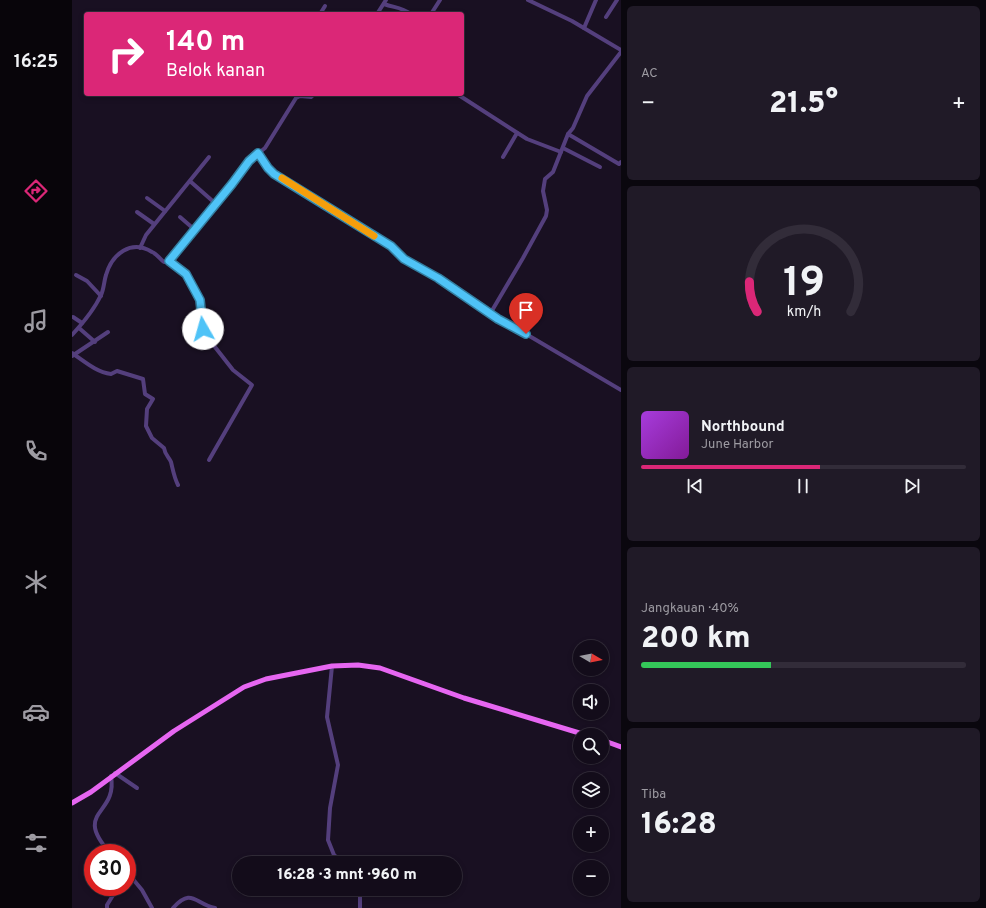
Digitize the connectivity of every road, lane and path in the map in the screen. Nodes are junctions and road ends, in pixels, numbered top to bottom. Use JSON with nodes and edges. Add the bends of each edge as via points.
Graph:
{"nodes":[{"id":1,"x":440,"y":0,"type":"edge"},
{"id":2,"x":528,"y":0,"type":"edge"},
{"id":3,"x":596,"y":0,"type":"edge"},
{"id":4,"x":615,"y":1,"type":"edge"},
{"id":5,"x":385,"y":2,"type":"edge"},
{"id":6,"x":325,"y":6,"type":"dead end"},
{"id":7,"x":321,"y":12,"type":"edge"},
{"id":8,"x":378,"y":12,"type":"edge"},
{"id":9,"x":408,"y":12,"type":"edge"},
{"id":10,"x":432,"y":12,"type":"edge"},
{"id":11,"x":606,"y":17,"type":"dead end"},
{"id":12,"x":584,"y":28,"type":"junction"},
{"id":13,"x":621,"y":51,"type":"edge"},
{"id":14,"x":300,"y":96,"type":"edge"},
{"id":15,"x":300,"y":96,"type":"edge"},
{"id":16,"x":312,"y":96,"type":"edge"},
{"id":17,"x":461,"y":96,"type":"edge"},
{"id":18,"x":517,"y":133,"type":"junction"},
{"id":19,"x":568,"y":134,"type":"junction"},
{"id":20,"x":563,"y":148,"type":"junction"},
{"id":21,"x":560,"y":152,"type":"junction"},
{"id":22,"x":258,"y":153,"type":"junction"},
{"id":23,"x":209,"y":157,"type":"dead end"},
{"id":24,"x":503,"y":157,"type":"dead end"},
{"id":25,"x":620,"y":164,"type":"edge"},
{"id":26,"x":600,"y":167,"type":"dead end"},
{"id":27,"x":191,"y":182,"type":"junction"},
{"id":28,"x":147,"y":198,"type":"dead end"},
{"id":29,"x":216,"y":204,"type":"junction"},
{"id":30,"x":165,"y":211,"type":"junction"},
{"id":31,"x":137,"y":212,"type":"dead end"},
{"id":32,"x":180,"y":217,"type":"dead end"},
{"id":33,"x":154,"y":224,"type":"junction"},
{"id":34,"x":195,"y":230,"type":"junction"},
{"id":35,"x":140,"y":248,"type":"junction"},
{"id":36,"x":169,"y":261,"type":"junction"},
{"id":37,"x":76,"y":275,"type":"dead end"},
{"id":38,"x":101,"y":296,"type":"junction"},
{"id":39,"x":490,"y":314,"type":"junction"},
{"id":40,"x":73,"y":317,"type":"dead end"},
{"id":41,"x":82,"y":323,"type":"junction"},
{"id":42,"x":79,"y":328,"type":"junction"},
{"id":43,"x":108,"y":332,"type":"dead end"},
{"id":44,"x":72,"y":335,"type":"edge"},
{"id":45,"x":95,"y":342,"type":"junction"},
{"id":46,"x":72,"y":354,"type":"edge"},
{"id":47,"x":621,"y":390,"type":"edge"},
{"id":48,"x":210,"y":460,"type":"dead end"},
{"id":49,"x":178,"y":485,"type":"dead end"},
{"id":50,"x":332,"y":666,"type":"junction"},
{"id":51,"x":573,"y":731,"type":"edge"},
{"id":52,"x":609,"y":743,"type":"edge"},
{"id":53,"x":621,"y":747,"type":"edge"},
{"id":54,"x":113,"y":774,"type":"junction"},
{"id":55,"x":137,"y":788,"type":"dead end"},
{"id":56,"x":72,"y":796,"type":"edge"},
{"id":57,"x":74,"y":802,"type":"edge"},
{"id":58,"x":103,"y":844,"type":"edge"},
{"id":59,"x":335,"y":856,"type":"edge"},
{"id":60,"x":136,"y":883,"type":"edge"},
{"id":61,"x":113,"y":896,"type":"edge"},
{"id":62,"x":360,"y":896,"type":"edge"},
{"id":63,"x":108,"y":908,"type":"edge"},
{"id":64,"x":152,"y":908,"type":"edge"},
{"id":65,"x":173,"y":908,"type":"edge"},
{"id":66,"x":215,"y":908,"type":"edge"},
{"id":67,"x":360,"y":908,"type":"edge"}],
"edges":[{"from":1,"to":10,"type":"street"},
{"from":2,"to":12,"type":"street"},
{"from":3,"to":12,"type":"street"},
{"from":4,"to":11,"type":"street"},
{"from":5,"to":8,"type":"street"},
{"from":5,"to":9,"type":"street"},
{"from":6,"to":7,"type":"street"},
{"from":12,"to":13,"type":"street"},
{"from":13,"to":19,"type":"street","via":[[587,96]]},
{"from":14,"to":16,"type":"street"},
{"from":15,"to":22,"type":"street","via":[[296,98],[265,148]]},
{"from":17,"to":18,"type":"street"},
{"from":18,"to":21,"type":"street"},
{"from":18,"to":24,"type":"street"},
{"from":19,"to":20,"type":"street"},
{"from":19,"to":25,"type":"street"},
{"from":20,"to":21,"type":"street"},
{"from":20,"to":26,"type":"street"},
{"from":21,"to":39,"type":"street","via":[[553,172],[544,182],[546,216]]},
{"from":22,"to":29,"type":"street"},
{"from":22,"to":39,"type":"street","via":[[274,174],[391,246],[404,259],[438,278]]},
{"from":23,"to":27,"type":"street"},
{"from":27,"to":29,"type":"street"},
{"from":27,"to":30,"type":"street","via":[[187,182],[178,198]]},
{"from":28,"to":30,"type":"street"},
{"from":29,"to":34,"type":"street"},
{"from":30,"to":33,"type":"street"},
{"from":31,"to":33,"type":"street"},
{"from":32,"to":34,"type":"street"},
{"from":33,"to":35,"type":"street"},
{"from":34,"to":36,"type":"street"},
{"from":35,"to":36,"type":"street","via":[[153,252],[162,261]]},
{"from":35,"to":38,"type":"street","via":[[121,251],[112,261]]},
{"from":36,"to":48,"type":"street","via":[[186,274],[200,300],[204,333],[233,370],[252,385]]},
{"from":37,"to":38,"type":"street","via":[[87,281]]},
{"from":38,"to":41,"type":"street"},
{"from":39,"to":47,"type":"street"},
{"from":40,"to":41,"type":"street"},
{"from":41,"to":42,"type":"street"},
{"from":42,"to":44,"type":"street"},
{"from":42,"to":45,"type":"street"},
{"from":43,"to":45,"type":"street"},
{"from":45,"to":46,"type":"street"},
{"from":46,"to":49,"type":"street","via":[[105,373],[117,371],[143,379],[145,394],[153,399],[146,409],[146,429],[164,448]]},
{"from":50,"to":51,"type":"main road","via":[[358,664],[380,668],[464,698]]},
{"from":50,"to":54,"type":"main road","via":[[244,687],[174,731]]},
{"from":50,"to":59,"type":"street","via":[[327,717],[338,765],[330,808],[328,840]]},
{"from":52,"to":53,"type":"main road"},
{"from":54,"to":55,"type":"street"},
{"from":54,"to":57,"type":"main road"},
{"from":54,"to":58,"type":"street","via":[[110,797],[96,818],[94,827]]},
{"from":56,"to":57,"type":"street"},
{"from":60,"to":64,"type":"street"},
{"from":61,"to":63,"type":"street"},
{"from":62,"to":67,"type":"street"},
{"from":65,"to":66,"type":"street","via":[[184,898],[191,897]]}]}
